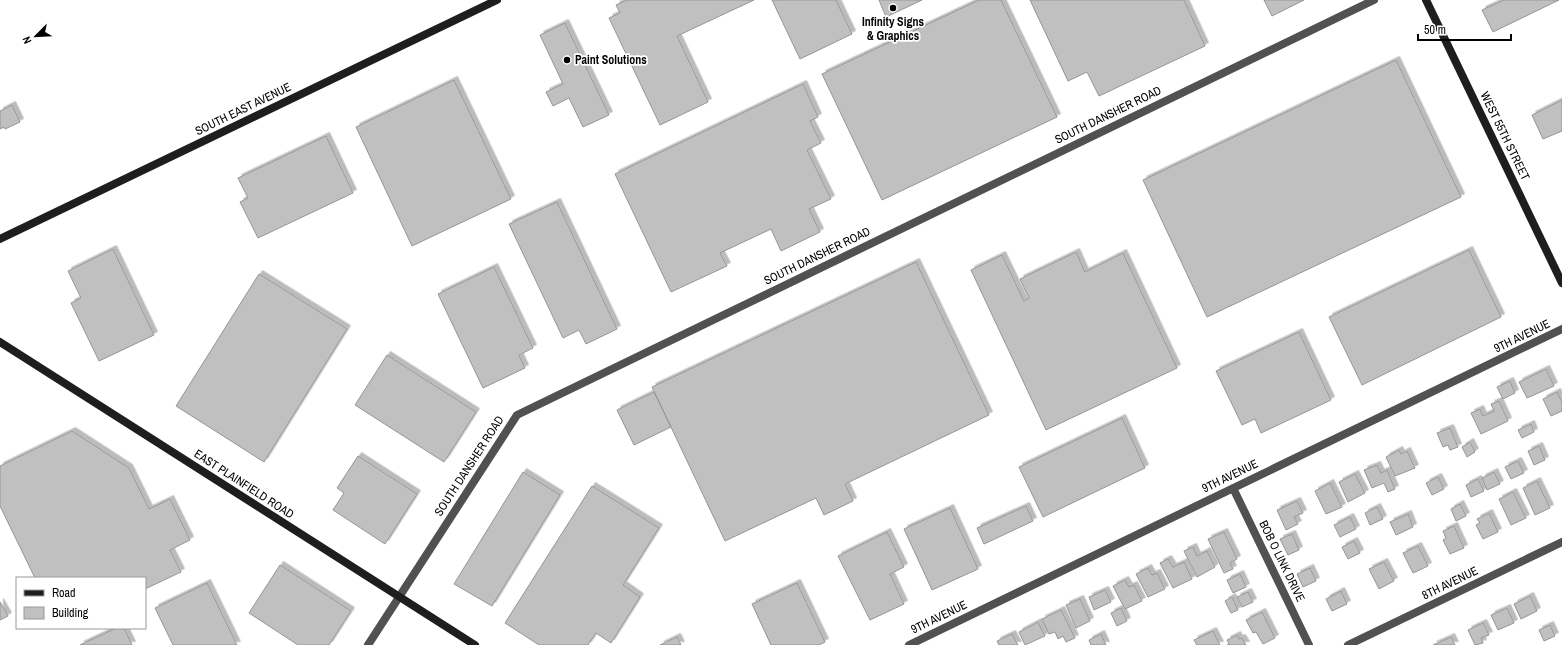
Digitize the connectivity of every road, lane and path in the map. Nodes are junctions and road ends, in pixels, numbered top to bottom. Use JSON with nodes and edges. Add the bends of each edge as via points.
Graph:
{"nodes":[{"id":1,"x":497,"y":0,"type":"edge"},
{"id":2,"x":1374,"y":0,"type":"edge"},
{"id":3,"x":1426,"y":0,"type":"edge"},
{"id":4,"x":0,"y":239,"type":"edge"},
{"id":5,"x":1562,"y":283,"type":"edge"},
{"id":6,"x":1562,"y":330,"type":"edge"},
{"id":7,"x":0,"y":342,"type":"edge"},
{"id":8,"x":1233,"y":488,"type":"junction"},
{"id":9,"x":1562,"y":542,"type":"edge"},
{"id":10,"x":399,"y":597,"type":"junction"},
{"id":11,"x":368,"y":645,"type":"edge"},
{"id":12,"x":475,"y":645,"type":"edge"},
{"id":13,"x":909,"y":645,"type":"edge"},
{"id":14,"x":1309,"y":645,"type":"edge"},
{"id":15,"x":1348,"y":645,"type":"edge"}],
"edges":[{"from":1,"to":4,"type":"main road","name":"SOUTH EAST AVENUE"},
{"from":2,"to":10,"type":"street","name":"SOUTH DANSHER ROAD","via":[[517,415]]},
{"from":3,"to":5,"type":"main road","name":"WEST 55TH STREET"},
{"from":6,"to":8,"type":"street","name":"9TH AVENUE"},
{"from":7,"to":10,"type":"main road","name":"EAST PLAINFIELD ROAD"},
{"from":8,"to":13,"type":"street","name":"9TH AVENUE"},
{"from":8,"to":14,"type":"street","name":"BOB O LINK DRIVE"},
{"from":9,"to":15,"type":"street","name":"8TH AVENUE"},
{"from":10,"to":11,"type":"street","name":"SOUTH DANSHER ROAD"},
{"from":10,"to":12,"type":"main road","name":"EAST PLAINFIELD ROAD"}]}
